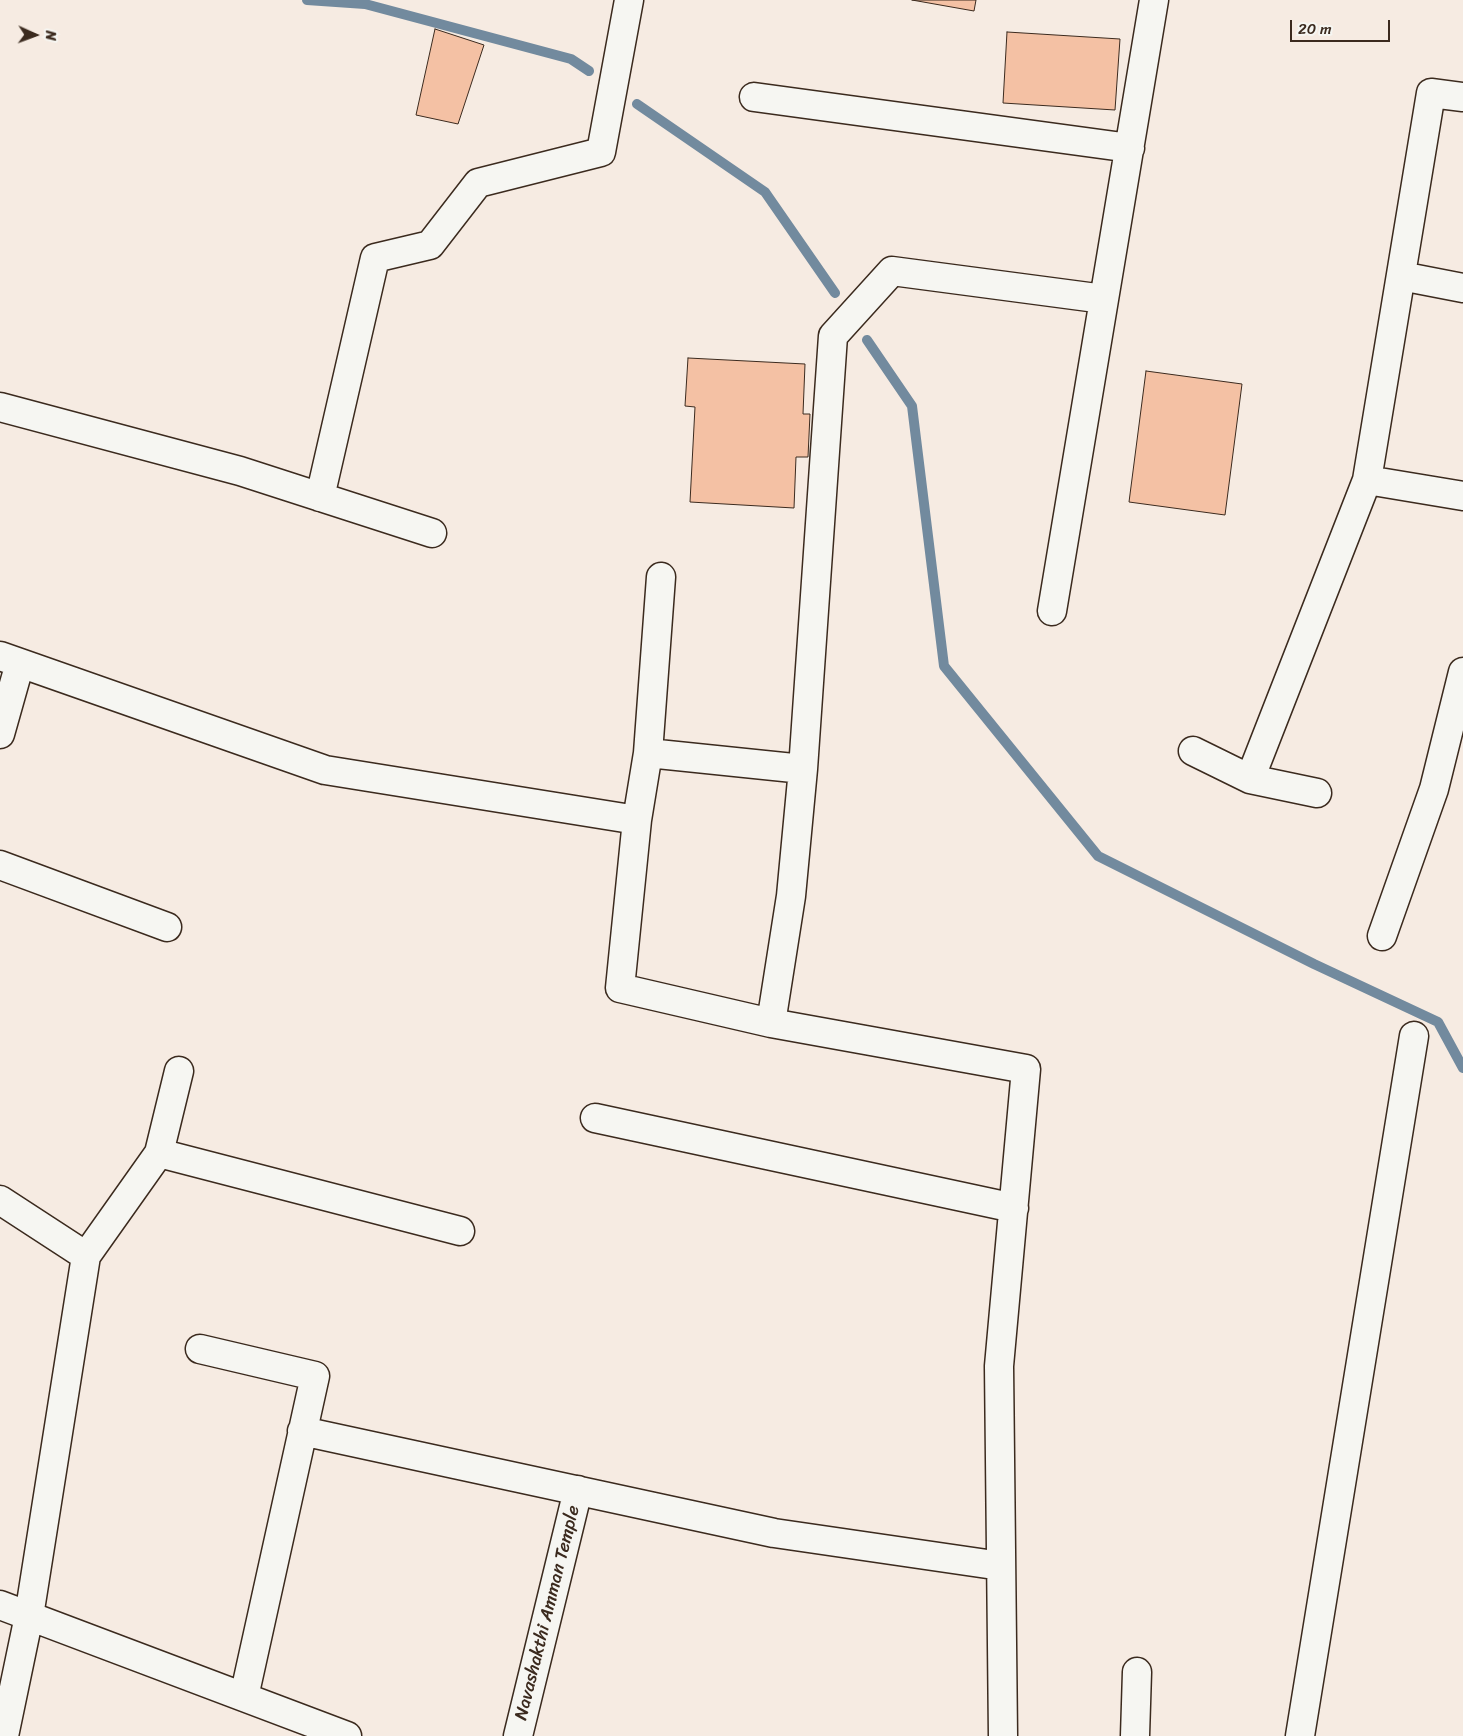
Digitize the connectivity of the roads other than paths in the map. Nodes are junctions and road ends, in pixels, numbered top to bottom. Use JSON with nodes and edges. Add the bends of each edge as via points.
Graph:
{"nodes":[{"id":1,"x":629,"y":0,"type":"edge"},
{"id":2,"x":1154,"y":0,"type":"edge"},
{"id":3,"x":754,"y":97,"type":"dead end"},
{"id":4,"x":1463,"y":97,"type":"edge"},
{"id":5,"x":1130,"y":148,"type":"junction"},
{"id":6,"x":1400,"y":276,"type":"junction"},
{"id":7,"x":1463,"y":288,"type":"edge"},
{"id":8,"x":1104,"y":299,"type":"junction"},
{"id":9,"x":0,"y":407,"type":"edge"},
{"id":10,"x":1367,"y":480,"type":"junction"},
{"id":11,"x":1463,"y":496,"type":"edge"},
{"id":12,"x":320,"y":497,"type":"junction"},
{"id":13,"x":432,"y":533,"type":"dead end"},
{"id":14,"x":661,"y":577,"type":"dead end"},
{"id":15,"x":1052,"y":611,"type":"dead end"},
{"id":16,"x":10,"y":660,"type":"edge"},
{"id":17,"x":1463,"y":672,"type":"edge"},
{"id":18,"x":0,"y":734,"type":"edge"},
{"id":19,"x":1193,"y":751,"type":"dead end"},
{"id":20,"x":648,"y":754,"type":"junction"},
{"id":21,"x":803,"y":769,"type":"junction"},
{"id":22,"x":1250,"y":780,"type":"junction"},
{"id":23,"x":1317,"y":793,"type":"dead end"},
{"id":24,"x":637,"y":820,"type":"junction"},
{"id":25,"x":0,"y":865,"type":"edge"},
{"id":26,"x":167,"y":927,"type":"dead end"},
{"id":27,"x":1382,"y":936,"type":"dead end"},
{"id":28,"x":770,"y":1023,"type":"junction"},
{"id":29,"x":1414,"y":1036,"type":"dead end"},
{"id":30,"x":179,"y":1072,"type":"dead end"},
{"id":31,"x":595,"y":1118,"type":"dead end"},
{"id":32,"x":159,"y":1153,"type":"junction"},
{"id":33,"x":0,"y":1200,"type":"edge"},
{"id":34,"x":1014,"y":1208,"type":"junction"},
{"id":35,"x":460,"y":1231,"type":"dead end"},
{"id":36,"x":86,"y":1256,"type":"junction"},
{"id":37,"x":200,"y":1349,"type":"dead end"},
{"id":38,"x":302,"y":1431,"type":"junction"},
{"id":39,"x":578,"y":1490,"type":"junction"},
{"id":40,"x":1001,"y":1566,"type":"junction"},
{"id":41,"x":0,"y":1605,"type":"edge"},
{"id":42,"x":28,"y":1616,"type":"junction"},
{"id":43,"x":1137,"y":1672,"type":"dead end"},
{"id":44,"x":244,"y":1697,"type":"junction"},
{"id":45,"x":4,"y":1736,"type":"edge"},
{"id":46,"x":348,"y":1736,"type":"edge"},
{"id":47,"x":518,"y":1736,"type":"edge"},
{"id":48,"x":1003,"y":1736,"type":"edge"},
{"id":49,"x":1135,"y":1736,"type":"edge"},
{"id":50,"x":1300,"y":1736,"type":"edge"}],
"edges":[{"from":1,"to":12,"type":"street","via":[[601,152],[478,183],[430,245],[375,258]]},
{"from":2,"to":5,"type":"street"},
{"from":3,"to":5,"type":"street"},
{"from":4,"to":6,"type":"street","via":[[1431,94]]},
{"from":5,"to":8,"type":"street"},
{"from":6,"to":7,"type":"street"},
{"from":6,"to":10,"type":"street"},
{"from":8,"to":15,"type":"street"},
{"from":8,"to":21,"type":"street","via":[[892,271],[834,336]]},
{"from":9,"to":12,"type":"street","via":[[240,471]]},
{"from":10,"to":11,"type":"street"},
{"from":10,"to":22,"type":"street"},
{"from":12,"to":13,"type":"street"},
{"from":14,"to":20,"type":"street"},
{"from":16,"to":18,"type":"street"},
{"from":16,"to":24,"type":"street","via":[[325,770]]},
{"from":17,"to":27,"type":"street","via":[[1434,789]]},
{"from":19,"to":22,"type":"street"},
{"from":20,"to":21,"type":"street"},
{"from":20,"to":24,"type":"street"},
{"from":21,"to":28,"type":"street","via":[[790,896]]},
{"from":22,"to":23,"type":"street"},
{"from":24,"to":28,"type":"street","via":[[620,988]]},
{"from":25,"to":26,"type":"street"},
{"from":28,"to":34,"type":"street","via":[[1026,1069]]},
{"from":29,"to":50,"type":"street"},
{"from":30,"to":32,"type":"street"},
{"from":31,"to":34,"type":"street"},
{"from":32,"to":35,"type":"street"},
{"from":32,"to":36,"type":"street"},
{"from":33,"to":36,"type":"street"},
{"from":34,"to":40,"type":"street","via":[[999,1366]]},
{"from":36,"to":42,"type":"street"},
{"from":37,"to":38,"type":"street","via":[[315,1376]]},
{"from":38,"to":39,"type":"street"},
{"from":38,"to":44,"type":"street"},
{"from":39,"to":40,"type":"street","via":[[774,1534]]},
{"from":39,"to":47,"type":"street","name":"Navashakthi Amman Temple"},
{"from":40,"to":48,"type":"street"},
{"from":41,"to":42,"type":"street"},
{"from":42,"to":44,"type":"street"},
{"from":42,"to":45,"type":"street"},
{"from":43,"to":49,"type":"street"},
{"from":44,"to":46,"type":"street"}]}
